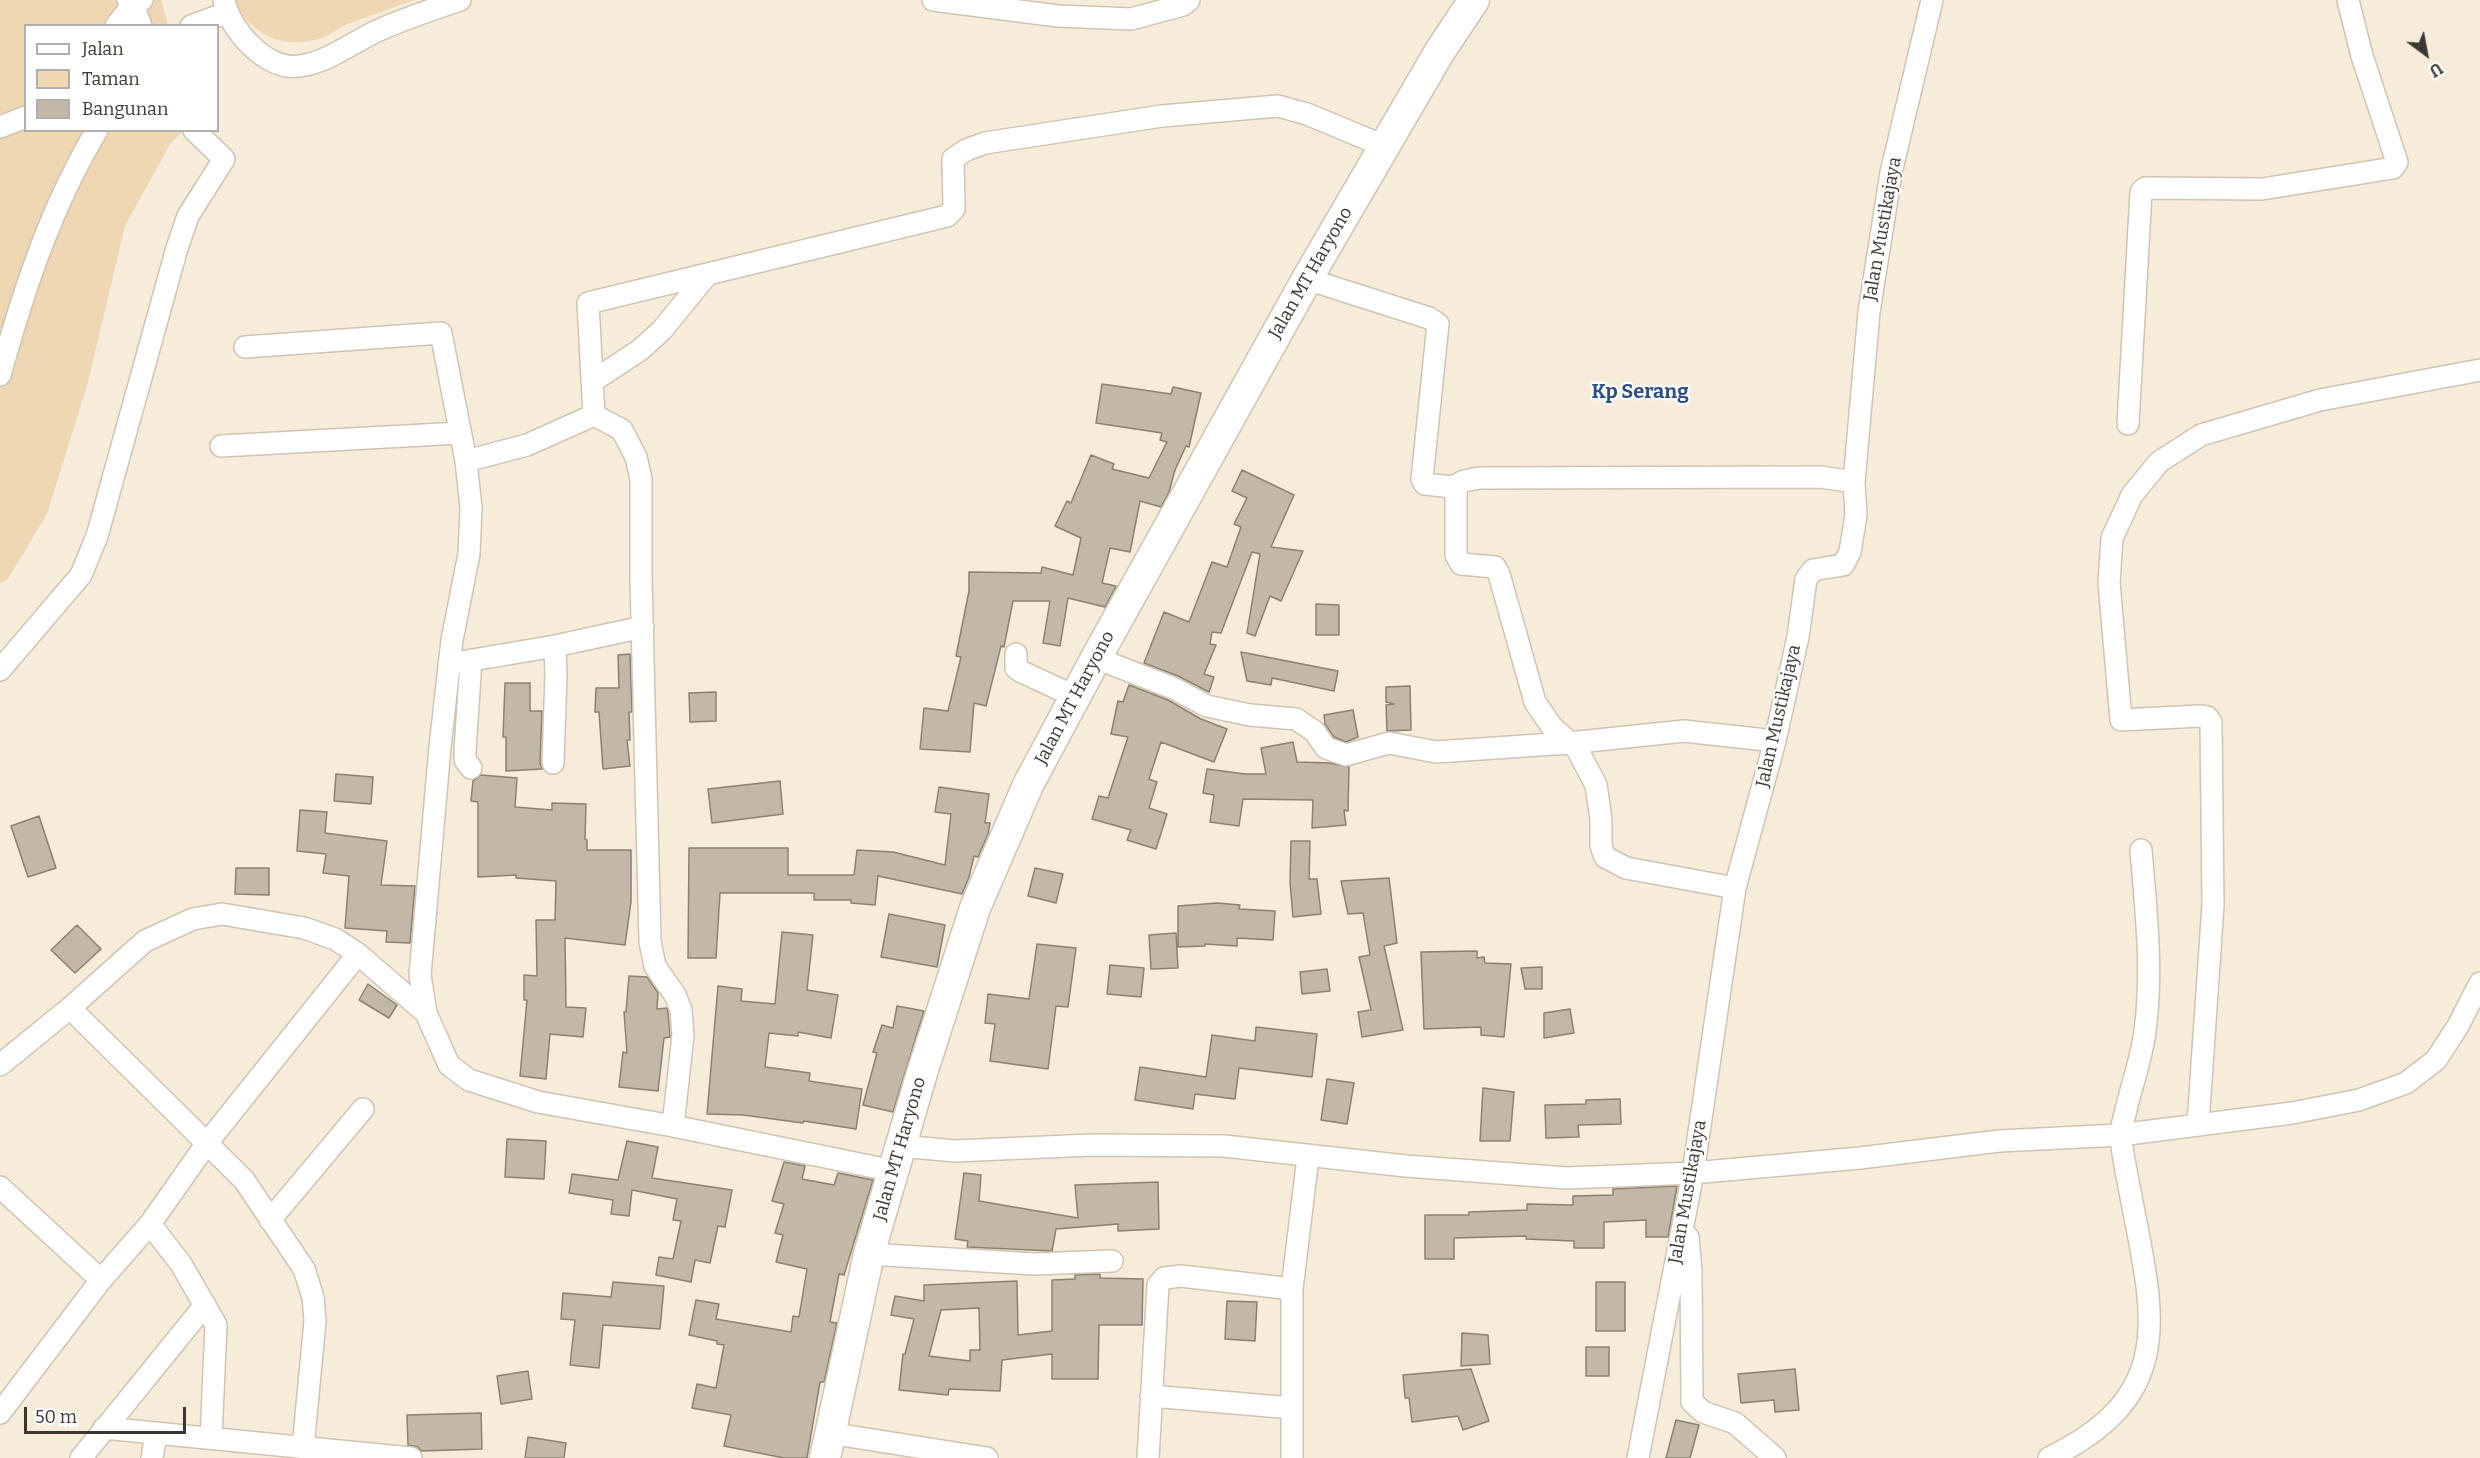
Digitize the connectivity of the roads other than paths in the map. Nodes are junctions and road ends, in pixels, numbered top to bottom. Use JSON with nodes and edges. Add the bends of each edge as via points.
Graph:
{"nodes":[{"id":1,"x":460,"y":0,"type":"edge"},
{"id":2,"x":933,"y":0,"type":"edge"},
{"id":3,"x":1473,"y":0,"type":"edge"},
{"id":4,"x":1932,"y":0,"type":"edge"},
{"id":5,"x":2348,"y":0,"type":"edge"},
{"id":6,"x":135,"y":1,"type":"edge"},
{"id":7,"x":1182,"y":2,"type":"edge"},
{"id":8,"x":225,"y":6,"type":"edge"},
{"id":9,"x":118,"y":24,"type":"edge"},
{"id":10,"x":141,"y":24,"type":"edge"},
{"id":11,"x":196,"y":24,"type":"edge"},
{"id":12,"x":24,"y":118,"type":"edge"},
{"id":13,"x":0,"y":127,"type":"edge"},
{"id":14,"x":96,"y":132,"type":"edge"},
{"id":15,"x":196,"y":132,"type":"edge"},
{"id":16,"x":1384,"y":146,"type":"junction"},
{"id":17,"x":706,"y":276,"type":"junction"},
{"id":18,"x":1307,"y":279,"type":"junction"},
{"id":19,"x":245,"y":347,"type":"dead end"},
{"id":20,"x":2480,"y":370,"type":"edge"},
{"id":21,"x":0,"y":375,"type":"edge"},
{"id":22,"x":593,"y":381,"type":"junction"},
{"id":23,"x":594,"y":415,"type":"junction"},
{"id":24,"x":2128,"y":424,"type":"dead end"},
{"id":25,"x":460,"y":433,"type":"junction"},
{"id":26,"x":221,"y":446,"type":"dead end"},
{"id":27,"x":466,"y":461,"type":"junction"},
{"id":28,"x":1854,"y":482,"type":"junction"},
{"id":29,"x":1453,"y":487,"type":"junction"},
{"id":30,"x":643,"y":627,"type":"junction"},
{"id":31,"x":555,"y":646,"type":"junction"},
{"id":32,"x":1016,"y":654,"type":"dead end"},
{"id":33,"x":1096,"y":658,"type":"junction"},
{"id":34,"x":471,"y":660,"type":"junction"},
{"id":35,"x":449,"y":664,"type":"junction"},
{"id":36,"x":0,"y":670,"type":"edge"},
{"id":37,"x":1076,"y":697,"type":"junction"},
{"id":38,"x":1775,"y":741,"type":"junction"},
{"id":39,"x":1569,"y":742,"type":"junction"},
{"id":40,"x":553,"y":763,"type":"dead end"},
{"id":41,"x":471,"y":768,"type":"dead end"},
{"id":42,"x":2141,"y":850,"type":"dead end"},
{"id":43,"x":1735,"y":888,"type":"junction"},
{"id":44,"x":358,"y":954,"type":"junction"},
{"id":45,"x":2480,"y":983,"type":"edge"},
{"id":46,"x":70,"y":1008,"type":"junction"},
{"id":47,"x":426,"y":1013,"type":"junction"},
{"id":48,"x":0,"y":1065,"type":"edge"},
{"id":49,"x":363,"y":1109,"type":"dead end"},
{"id":50,"x":2198,"y":1124,"type":"junction"},
{"id":51,"x":673,"y":1126,"type":"junction"},
{"id":52,"x":2120,"y":1135,"type":"junction"},
{"id":53,"x":207,"y":1143,"type":"junction"},
{"id":54,"x":1308,"y":1157,"type":"junction"},
{"id":55,"x":898,"y":1158,"type":"junction"},
{"id":56,"x":1693,"y":1173,"type":"junction"},
{"id":57,"x":0,"y":1187,"type":"edge"},
{"id":58,"x":1686,"y":1213,"type":"junction"},
{"id":59,"x":270,"y":1220,"type":"junction"},
{"id":60,"x":150,"y":1224,"type":"junction"},
{"id":61,"x":869,"y":1254,"type":"junction"},
{"id":62,"x":1112,"y":1261,"type":"dead end"},
{"id":63,"x":101,"y":1281,"type":"junction"},
{"id":64,"x":1292,"y":1289,"type":"junction"},
{"id":65,"x":205,"y":1305,"type":"junction"},
{"id":66,"x":1151,"y":1396,"type":"junction"},
{"id":67,"x":1292,"y":1408,"type":"junction"},
{"id":68,"x":0,"y":1413,"type":"edge"},
{"id":69,"x":104,"y":1428,"type":"junction"},
{"id":70,"x":156,"y":1434,"type":"junction"},
{"id":71,"x":211,"y":1438,"type":"junction"},
{"id":72,"x":827,"y":1445,"type":"edge"},
{"id":73,"x":303,"y":1448,"type":"junction"},
{"id":74,"x":81,"y":1458,"type":"edge"},
{"id":75,"x":152,"y":1458,"type":"edge"},
{"id":76,"x":411,"y":1458,"type":"edge"},
{"id":77,"x":987,"y":1458,"type":"edge"},
{"id":78,"x":1148,"y":1458,"type":"edge"},
{"id":79,"x":1292,"y":1458,"type":"edge"},
{"id":80,"x":1638,"y":1458,"type":"edge"},
{"id":81,"x":1775,"y":1458,"type":"edge"},
{"id":82,"x":2049,"y":1458,"type":"edge"}],
"edges":[{"from":1,"to":8,"type":"street","via":[[406,18],[323,60],[298,67],[279,64],[248,45]]},
{"from":2,"to":7,"type":"street","via":[[1058,16],[1131,19]]},
{"from":3,"to":16,"type":"main road","name":"Jalan MT Haryono"},
{"from":4,"to":28,"type":"street","name":"Jalan Mustikajaya","via":[[1891,173],[1869,312]]},
{"from":5,"to":24,"type":"street","via":[[2397,162],[2393,168],[2262,189],[2145,188],[2141,192]]},
{"from":6,"to":9,"type":"street"},
{"from":6,"to":10,"type":"street"},
{"from":8,"to":11,"type":"street"},
{"from":12,"to":13,"type":"street"},
{"from":14,"to":21,"type":"street","via":[[76,165],[38,250]]},
{"from":15,"to":36,"type":"street","via":[[224,159],[188,216],[177,248],[97,536],[81,575]]},
{"from":16,"to":17,"type":"street","via":[[1278,106],[1162,117],[985,143],[953,159],[954,209],[947,216]]},
{"from":16,"to":18,"type":"main road","name":"Jalan MT Haryono"},
{"from":17,"to":22,"type":"street","via":[[662,330],[640,350]]},
{"from":17,"to":22,"type":"street","via":[[588,303]]},
{"from":18,"to":29,"type":"street","via":[[1438,324],[1422,479],[1425,484]]},
{"from":18,"to":33,"type":"main road","name":"Jalan MT Haryono"},
{"from":19,"to":25,"type":"street","via":[[441,333]]},
{"from":20,"to":50,"type":"street","via":[[2320,400],[2201,435],[2159,462],[2132,495],[2112,538],[2109,583],[2121,720],[2200,716],[2211,722],[2213,905]]},
{"from":22,"to":23,"type":"street"},
{"from":23,"to":27,"type":"street","via":[[527,445]]},
{"from":23,"to":30,"type":"street","via":[[622,430],[641,479]]},
{"from":25,"to":26,"type":"street"},
{"from":25,"to":27,"type":"street"},
{"from":27,"to":35,"type":"street","via":[[471,508],[469,554]]},
{"from":28,"to":29,"type":"street","via":[[1821,477],[1479,478]]},
{"from":28,"to":38,"type":"street","name":"Jalan Mustikajaya","via":[[1856,515],[1850,552],[1843,565],[1813,570],[1806,579],[1798,637]]},
{"from":29,"to":39,"type":"street","via":[[1458,501],[1456,555],[1461,564],[1495,567],[1535,702],[1552,727]]},
{"from":30,"to":31,"type":"street"},
{"from":30,"to":51,"type":"street","via":[[650,942],[656,966],[678,1003],[683,1035]]},
{"from":31,"to":34,"type":"street"},
{"from":31,"to":40,"type":"street"},
{"from":32,"to":37,"type":"street","via":[[1016,668],[1020,671]]},
{"from":33,"to":37,"type":"main road","name":"Jalan MT Haryono"},
{"from":33,"to":39,"type":"street","via":[[1173,688],[1207,706],[1296,719],[1314,731],[1326,748],[1346,755],[1389,743],[1436,752]]},
{"from":34,"to":35,"type":"street"},
{"from":34,"to":41,"type":"street","via":[[465,750],[465,760]]},
{"from":35,"to":47,"type":"street","via":[[420,975]]},
{"from":37,"to":55,"type":"main road","name":"Jalan MT Haryono","via":[[1028,785],[975,908]]},
{"from":38,"to":39,"type":"street","via":[[1684,731]]},
{"from":38,"to":43,"type":"street","name":"Jalan Mustikajaya"},
{"from":39,"to":43,"type":"street","via":[[1577,749],[1596,785],[1600,846],[1605,857],[1626,868]]},
{"from":42,"to":52,"type":"street","via":[[2149,977],[2145,1033]]},
{"from":43,"to":56,"type":"street","name":"Jalan Mustikajaya"},
{"from":44,"to":46,"type":"street","via":[[334,939],[304,928],[222,914],[193,919],[145,941]]},
{"from":44,"to":47,"type":"street"},
{"from":44,"to":53,"type":"street"},
{"from":45,"to":50,"type":"street","via":[[2436,1060],[2406,1083],[2359,1100]]},
{"from":46,"to":48,"type":"street"},
{"from":46,"to":53,"type":"street"},
{"from":47,"to":51,"type":"street","via":[[449,1065],[469,1080],[537,1102]]},
{"from":49,"to":59,"type":"street"},
{"from":50,"to":52,"type":"street"},
{"from":51,"to":55,"type":"street"},
{"from":52,"to":56,"type":"street","via":[[1999,1141]]},
{"from":52,"to":82,"type":"street","via":[[2149,1299],[2150,1336],[2145,1361],[2136,1385],[2119,1407],[2076,1444]]},
{"from":53,"to":59,"type":"street","via":[[244,1180]]},
{"from":53,"to":60,"type":"street"},
{"from":54,"to":55,"type":"street","via":[[1224,1146],[1091,1145],[956,1151]]},
{"from":54,"to":56,"type":"street","via":[[1567,1178]]},
{"from":54,"to":64,"type":"street"},
{"from":55,"to":61,"type":"main road","name":"Jalan MT Haryono"},
{"from":56,"to":58,"type":"street","name":"Jalan Mustikajaya"},
{"from":57,"to":63,"type":"street"},
{"from":58,"to":80,"type":"street","name":"Jalan Mustikajaya"},
{"from":58,"to":81,"type":"street","via":[[1691,1271],[1692,1402],[1703,1412],[1735,1423]]},
{"from":59,"to":73,"type":"street","via":[[304,1269],[313,1297],[315,1321]]},
{"from":60,"to":63,"type":"street"},
{"from":60,"to":65,"type":"street","via":[[181,1264]]},
{"from":61,"to":62,"type":"street","via":[[1034,1264]]},
{"from":61,"to":72,"type":"main road","name":"Jalan MT Haryono"},
{"from":63,"to":68,"type":"street"},
{"from":64,"to":66,"type":"street","via":[[1181,1276],[1164,1278],[1158,1285]]},
{"from":64,"to":67,"type":"street"},
{"from":65,"to":69,"type":"street"},
{"from":65,"to":71,"type":"street","via":[[216,1325]]},
{"from":66,"to":67,"type":"street"},
{"from":66,"to":78,"type":"street"},
{"from":67,"to":79,"type":"street"},
{"from":69,"to":70,"type":"street"},
{"from":69,"to":74,"type":"street"},
{"from":70,"to":71,"type":"street"},
{"from":70,"to":75,"type":"street"},
{"from":71,"to":73,"type":"street"},
{"from":72,"to":77,"type":"street"},
{"from":73,"to":76,"type":"street"}]}
